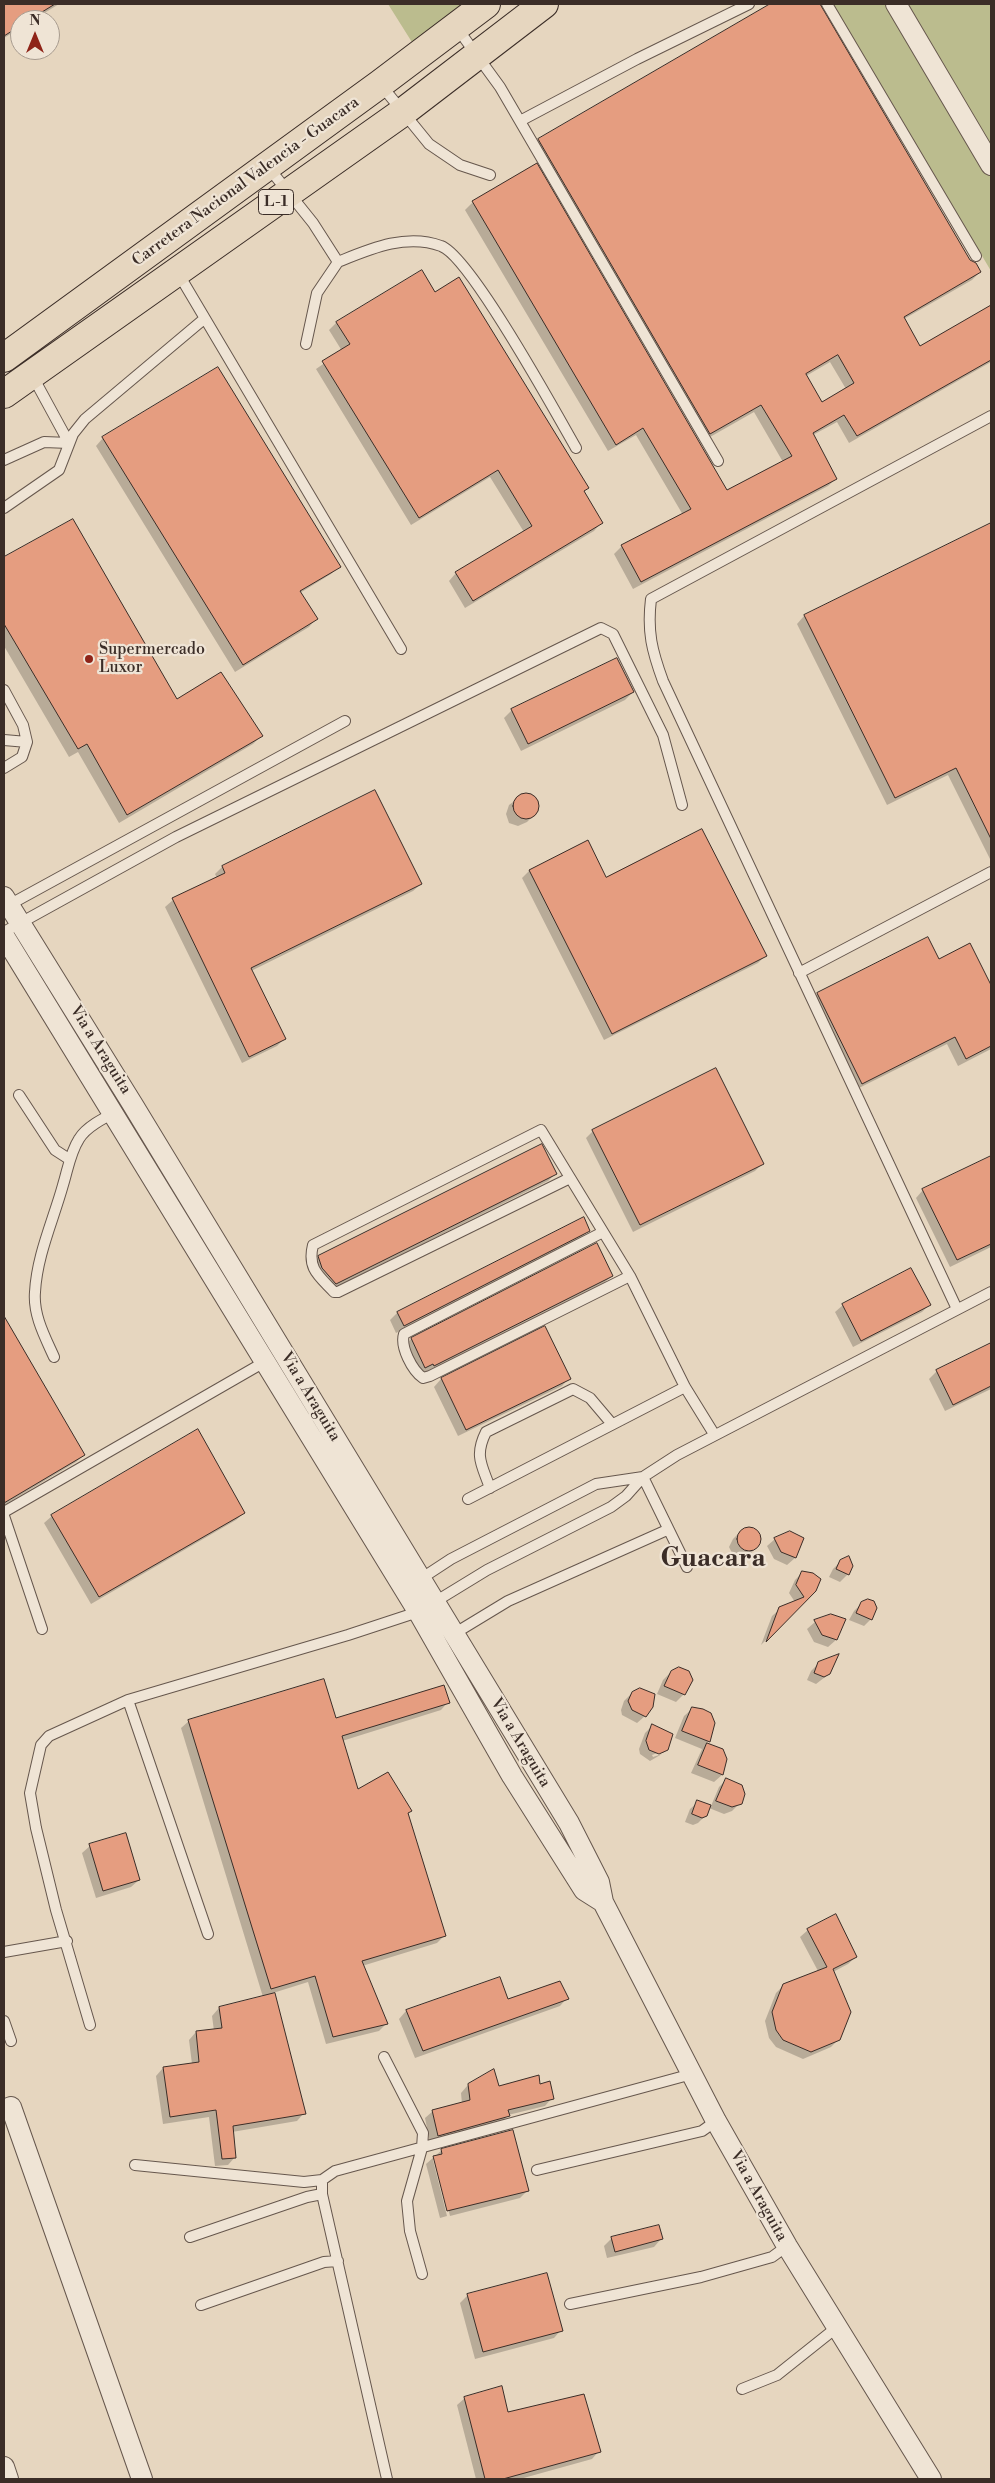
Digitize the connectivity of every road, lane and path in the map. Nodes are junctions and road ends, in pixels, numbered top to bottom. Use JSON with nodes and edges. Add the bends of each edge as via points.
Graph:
{"nodes":[{"id":1,"x":486,"y":4,"type":"edge"},
{"id":2,"x":544,"y":4,"type":"edge"},
{"id":3,"x":748,"y":4,"type":"edge"},
{"id":4,"x":827,"y":4,"type":"edge"},
{"id":5,"x":896,"y":4,"type":"edge"},
{"id":6,"x":456,"y":27,"type":"junction"},
{"id":7,"x":476,"y":55,"type":"junction"},
{"id":8,"x":380,"y":84,"type":"junction"},
{"id":9,"x":403,"y":112,"type":"junction"},
{"id":10,"x":520,"y":121,"type":"junction"},
{"id":11,"x":991,"y":166,"type":"edge"},
{"id":12,"x":267,"y":167,"type":"junction"},
{"id":13,"x":490,"y":175,"type":"dead end"},
{"id":14,"x":289,"y":192,"type":"junction"},
{"id":15,"x":976,"y":256,"type":"dead end"},
{"id":16,"x":338,"y":262,"type":"junction"},
{"id":17,"x":176,"y":270,"type":"junction"},
{"id":18,"x":204,"y":320,"type":"junction"},
{"id":19,"x":306,"y":344,"type":"dead end"},
{"id":20,"x":4,"y":358,"type":"edge"},
{"id":21,"x":32,"y":374,"type":"junction"},
{"id":22,"x":4,"y":394,"type":"edge"},
{"id":23,"x":991,"y":416,"type":"edge"},
{"id":24,"x":69,"y":443,"type":"junction"},
{"id":25,"x":576,"y":448,"type":"dead end"},
{"id":26,"x":4,"y":460,"type":"edge"},
{"id":27,"x":718,"y":461,"type":"dead end"},
{"id":28,"x":4,"y":508,"type":"edge"},
{"id":29,"x":402,"y":649,"type":"dead end"},
{"id":30,"x":4,"y":690,"type":"edge"},
{"id":31,"x":345,"y":721,"type":"dead end"},
{"id":32,"x":4,"y":740,"type":"edge"},
{"id":33,"x":27,"y":742,"type":"junction"},
{"id":34,"x":4,"y":768,"type":"edge"},
{"id":35,"x":682,"y":805,"type":"dead end"},
{"id":36,"x":991,"y":872,"type":"edge"},
{"id":37,"x":5,"y":903,"type":"edge"},
{"id":38,"x":12,"y":927,"type":"edge"},
{"id":39,"x":4,"y":936,"type":"edge"},
{"id":40,"x":799,"y":974,"type":"junction"},
{"id":41,"x":19,"y":1096,"type":"dead end"},
{"id":42,"x":133,"y":1105,"type":"junction"},
{"id":43,"x":114,"y":1113,"type":"junction"},
{"id":44,"x":69,"y":1159,"type":"junction"},
{"id":45,"x":570,"y":1178,"type":"junction"},
{"id":46,"x":603,"y":1232,"type":"junction"},
{"id":47,"x":630,"y":1276,"type":"junction"},
{"id":48,"x":991,"y":1292,"type":"edge"},
{"id":49,"x":957,"y":1309,"type":"junction"},
{"id":50,"x":273,"y":1356,"type":"junction"},
{"id":51,"x":54,"y":1357,"type":"dead end"},
{"id":52,"x":686,"y":1387,"type":"junction"},
{"id":53,"x":612,"y":1424,"type":"junction"},
{"id":54,"x":714,"y":1434,"type":"junction"},
{"id":55,"x":643,"y":1478,"type":"junction"},
{"id":56,"x":490,"y":1488,"type":"junction"},
{"id":57,"x":468,"y":1499,"type":"dead end"},
{"id":58,"x":4,"y":1512,"type":"edge"},
{"id":59,"x":4,"y":1516,"type":"edge"},
{"id":60,"x":667,"y":1530,"type":"junction"},
{"id":61,"x":687,"y":1567,"type":"dead end"},
{"id":62,"x":420,"y":1579,"type":"junction"},
{"id":63,"x":404,"y":1590,"type":"junction"},
{"id":64,"x":427,"y":1608,"type":"junction"},
{"id":65,"x":42,"y":1629,"type":"dead end"},
{"id":66,"x":454,"y":1634,"type":"junction"},
{"id":67,"x":437,"y":1646,"type":"junction"},
{"id":68,"x":128,"y":1700,"type":"junction"},
{"id":69,"x":603,"y":1902,"type":"junction"},
{"id":70,"x":208,"y":1934,"type":"dead end"},
{"id":71,"x":67,"y":1941,"type":"junction"},
{"id":72,"x":4,"y":1952,"type":"edge"},
{"id":73,"x":4,"y":2021,"type":"edge"},
{"id":74,"x":90,"y":2024,"type":"dead end"},
{"id":75,"x":11,"y":2041,"type":"dead end"},
{"id":76,"x":384,"y":2057,"type":"dead end"},
{"id":77,"x":692,"y":2074,"type":"junction"},
{"id":78,"x":4,"y":2110,"type":"edge"},
{"id":79,"x":716,"y":2121,"type":"junction"},
{"id":80,"x":422,"y":2148,"type":"junction"},
{"id":81,"x":135,"y":2165,"type":"dead end"},
{"id":82,"x":537,"y":2170,"type":"dead end"},
{"id":83,"x":322,"y":2180,"type":"junction"},
{"id":84,"x":322,"y":2194,"type":"junction"},
{"id":85,"x":190,"y":2238,"type":"dead end"},
{"id":86,"x":787,"y":2246,"type":"junction"},
{"id":87,"x":338,"y":2260,"type":"junction"},
{"id":88,"x":422,"y":2274,"type":"dead end"},
{"id":89,"x":570,"y":2304,"type":"dead end"},
{"id":90,"x":202,"y":2305,"type":"dead end"},
{"id":91,"x":836,"y":2328,"type":"junction"},
{"id":92,"x":742,"y":2389,"type":"dead end"},
{"id":93,"x":4,"y":2467,"type":"edge"},
{"id":94,"x":927,"y":2478,"type":"edge"},
{"id":95,"x":8,"y":2479,"type":"edge"},
{"id":96,"x":142,"y":2479,"type":"edge"},
{"id":97,"x":387,"y":2479,"type":"edge"}],
"edges":[{"from":1,"to":6,"type":"main road","name":"Carretera Nacional Valencia - Guacara","number":"L-1"},
{"from":2,"to":7,"type":"main road","name":"Carretera Nacional Valencia - Guacara","number":"L-1"},
{"from":3,"to":10,"type":"lane"},
{"from":4,"to":15,"type":"lane"},
{"from":5,"to":11,"type":"street"},
{"from":6,"to":7,"type":"lane"},
{"from":6,"to":8,"type":"main road","name":"Carretera Nacional Valencia - Guacara","number":"L-1"},
{"from":7,"to":9,"type":"main road","name":"Carretera Nacional Valencia - Guacara","number":"L-1"},
{"from":7,"to":10,"type":"lane"},
{"from":8,"to":9,"type":"lane"},
{"from":8,"to":12,"type":"main road","name":"Carretera Nacional Valencia - Guacara","number":"L-1"},
{"from":9,"to":13,"type":"lane","via":[[430,144],[460,165]]},
{"from":9,"to":14,"type":"main road","name":"Carretera Nacional Valencia - Guacara","number":"L-1"},
{"from":10,"to":27,"type":"lane"},
{"from":12,"to":14,"type":"lane"},
{"from":12,"to":20,"type":"main road","name":"Carretera Nacional Valencia - Guacara","number":"L-1"},
{"from":14,"to":16,"type":"lane"},
{"from":14,"to":17,"type":"main road","name":"Carretera Nacional Valencia - Guacara","number":"L-1"},
{"from":16,"to":19,"type":"lane","via":[[317,293]]},
{"from":16,"to":25,"type":"lane","via":[[376,247],[417,240],[443,246],[472,276]]},
{"from":17,"to":18,"type":"lane"},
{"from":17,"to":21,"type":"main road","name":"Carretera Nacional Valencia - Guacara","number":"L-1"},
{"from":18,"to":24,"type":"lane","via":[[85,419]]},
{"from":18,"to":29,"type":"lane"},
{"from":21,"to":22,"type":"main road","name":"Carretera Nacional Valencia - Guacara","number":"L-1"},
{"from":21,"to":24,"type":"lane"},
{"from":23,"to":40,"type":"lane","via":[[651,599],[651,647],[663,682]]},
{"from":24,"to":26,"type":"lane","via":[[44,442]]},
{"from":24,"to":28,"type":"lane","via":[[59,470]]},
{"from":30,"to":33,"type":"lane","via":[[23,725]]},
{"from":31,"to":37,"type":"lane"},
{"from":32,"to":33,"type":"lane"},
{"from":33,"to":34,"type":"lane","via":[[22,757]]},
{"from":35,"to":38,"type":"lane","via":[[663,735],[613,634],[601,628],[176,837]]},
{"from":36,"to":40,"type":"lane"},
{"from":37,"to":38,"type":"street","name":"Via a Araguita"},
{"from":38,"to":42,"type":"street","name":"Via a Araguita"},
{"from":39,"to":43,"type":"street","name":"Via a Araguita"},
{"from":40,"to":49,"type":"lane"},
{"from":41,"to":44,"type":"lane","via":[[55,1150]]},
{"from":42,"to":43,"type":"lane"},
{"from":42,"to":50,"type":"street","name":"Via a Araguita"},
{"from":43,"to":44,"type":"lane","via":[[80,1137]]},
{"from":43,"to":50,"type":"street","name":"Via a Araguita"},
{"from":44,"to":51,"type":"lane","via":[[43,1248],[35,1293],[37,1316]]},
{"from":45,"to":45,"type":"lane","via":[[541,1130],[314,1246],[310,1258],[316,1273],[334,1292],[338,1292]]},
{"from":45,"to":46,"type":"lane"},
{"from":46,"to":47,"type":"lane"},
{"from":46,"to":47,"type":"lane","via":[[404,1334],[405,1351],[418,1374],[423,1378],[430,1376]]},
{"from":47,"to":52,"type":"lane"},
{"from":48,"to":49,"type":"lane"},
{"from":49,"to":54,"type":"lane"},
{"from":50,"to":58,"type":"lane"},
{"from":50,"to":62,"type":"street","name":"Via a Araguita"},
{"from":50,"to":63,"type":"street","name":"Via a Araguita"},
{"from":52,"to":53,"type":"lane"},
{"from":52,"to":54,"type":"lane"},
{"from":53,"to":56,"type":"lane"},
{"from":53,"to":56,"type":"lane","via":[[590,1398],[574,1389],[486,1432],[478,1446]]},
{"from":54,"to":55,"type":"lane"},
{"from":55,"to":60,"type":"lane"},
{"from":55,"to":62,"type":"lane","via":[[596,1484],[476,1545]]},
{"from":55,"to":64,"type":"lane","via":[[611,1507],[487,1570]]},
{"from":56,"to":57,"type":"lane"},
{"from":59,"to":65,"type":"lane"},
{"from":60,"to":61,"type":"lane"},
{"from":60,"to":66,"type":"lane","via":[[508,1601]]},
{"from":62,"to":63,"type":"lane"},
{"from":62,"to":64,"type":"street","name":"Via a Araguita"},
{"from":63,"to":64,"type":"street","name":"Via a Araguita"},
{"from":64,"to":66,"type":"street","name":"Via a Araguita"},
{"from":64,"to":67,"type":"street","name":"Via a Araguita"},
{"from":64,"to":68,"type":"lane"},
{"from":66,"to":67,"type":"lane"},
{"from":66,"to":69,"type":"street","name":"Via a Araguita","via":[[569,1823],[599,1882]]},
{"from":67,"to":69,"type":"street","name":"Via a Araguita","via":[[512,1776],[584,1890]]},
{"from":68,"to":70,"type":"lane"},
{"from":68,"to":71,"type":"lane","via":[[49,1736],[41,1746],[34,1769],[30,1793],[36,1828]]},
{"from":69,"to":77,"type":"street","name":"Via a Araguita"},
{"from":71,"to":72,"type":"lane"},
{"from":71,"to":74,"type":"lane"},
{"from":73,"to":75,"type":"lane"},
{"from":76,"to":80,"type":"lane","via":[[423,2133]]},
{"from":77,"to":79,"type":"street","name":"Via a Araguita"},
{"from":77,"to":80,"type":"lane"},
{"from":78,"to":96,"type":"street","via":[[12,2107]]},
{"from":79,"to":82,"type":"lane","via":[[702,2131]]},
{"from":79,"to":86,"type":"street","name":"Via a Araguita"},
{"from":80,"to":83,"type":"lane","via":[[335,2171]]},
{"from":80,"to":88,"type":"lane","via":[[407,2201],[407,2214]]},
{"from":81,"to":83,"type":"lane","via":[[304,2182]]},
{"from":83,"to":84,"type":"lane"},
{"from":84,"to":85,"type":"lane"},
{"from":84,"to":87,"type":"lane"},
{"from":86,"to":89,"type":"lane","via":[[772,2258],[701,2277]]},
{"from":86,"to":91,"type":"street","name":"Via a Araguita"},
{"from":87,"to":90,"type":"lane"},
{"from":87,"to":97,"type":"lane"},
{"from":91,"to":92,"type":"lane","via":[[776,2374]]},
{"from":91,"to":94,"type":"street","name":"Via a Araguita"},
{"from":93,"to":95,"type":"street"}]}
